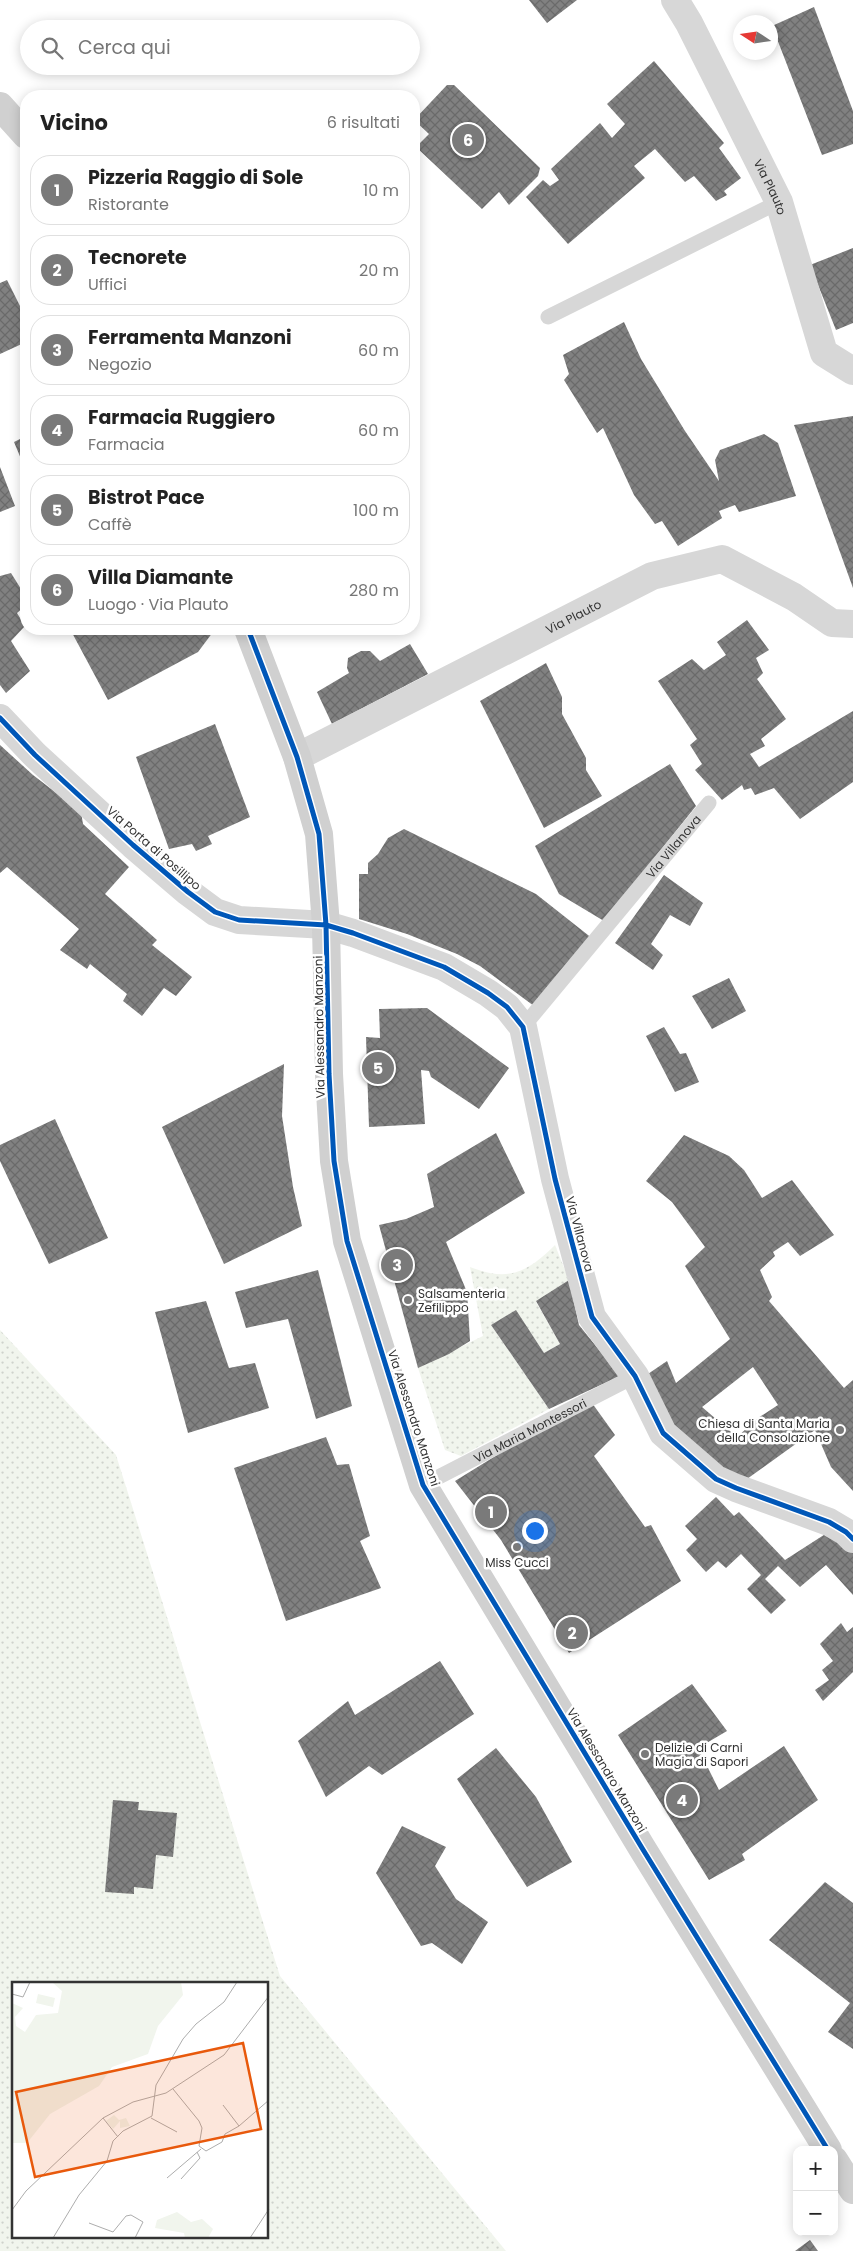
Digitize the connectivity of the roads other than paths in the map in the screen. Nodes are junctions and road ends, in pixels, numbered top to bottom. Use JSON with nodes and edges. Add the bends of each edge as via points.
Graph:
{"nodes":[{"id":1,"x":676,"y":0,"type":"edge"},
{"id":2,"x":0,"y":106,"type":"edge"},
{"id":3,"x":20,"y":128,"type":"edge"},
{"id":4,"x":779,"y":202,"type":"junction"},
{"id":5,"x":548,"y":317,"type":"dead end"},
{"id":6,"x":853,"y":370,"type":"edge"},
{"id":7,"x":853,"y":624,"type":"edge"},
{"id":8,"x":250,"y":635,"type":"edge"},
{"id":9,"x":0,"y":718,"type":"edge"},
{"id":10,"x":298,"y":756,"type":"junction"},
{"id":11,"x":709,"y":803,"type":"dead end"},
{"id":12,"x":326,"y":925,"type":"junction"},
{"id":13,"x":523,"y":1028,"type":"junction"},
{"id":14,"x":635,"y":1376,"type":"junction"},
{"id":15,"x":423,"y":1484,"type":"junction"},
{"id":16,"x":853,"y":1539,"type":"edge"},
{"id":17,"x":826,"y":2146,"type":"edge"},
{"id":18,"x":838,"y":2166,"type":"edge"},
{"id":19,"x":853,"y":2190,"type":"edge"}],
"edges":[{"from":1,"to":4,"type":"street","name":"Via Plauto"},
{"from":2,"to":3,"type":"street"},
{"from":4,"to":5,"type":"lane"},
{"from":4,"to":6,"type":"street","name":"Via Plauto","via":[[824,353]]},
{"from":7,"to":10,"type":"street","name":"Via Plauto","via":[[832,623],[794,596],[722,559],[652,576]]},
{"from":8,"to":10,"type":"street","name":"Via Alessandro Manzoni"},
{"from":9,"to":12,"type":"street","name":"Via Porta di Posillipo","via":[[133,844],[215,912],[240,920]]},
{"from":10,"to":12,"type":"street","name":"Via Alessandro Manzoni","via":[[319,834]]},
{"from":11,"to":13,"type":"lane","name":"Via Villanova"},
{"from":12,"to":13,"type":"street","name":"Via Villanova","via":[[444,967],[507,1007]]},
{"from":12,"to":15,"type":"street","name":"Via Alessandro Manzoni","via":[[334,1161],[347,1241]]},
{"from":13,"to":14,"type":"street","name":"Via Villanova","via":[[555,1179],[592,1317]]},
{"from":14,"to":15,"type":"lane","name":"Via Maria Montessori"},
{"from":14,"to":16,"type":"street","name":"Via Villanova","via":[[663,1433],[716,1479],[829,1522]]},
{"from":15,"to":17,"type":"street","name":"Via Alessandro Manzoni"},
{"from":18,"to":19,"type":"street"}]}
